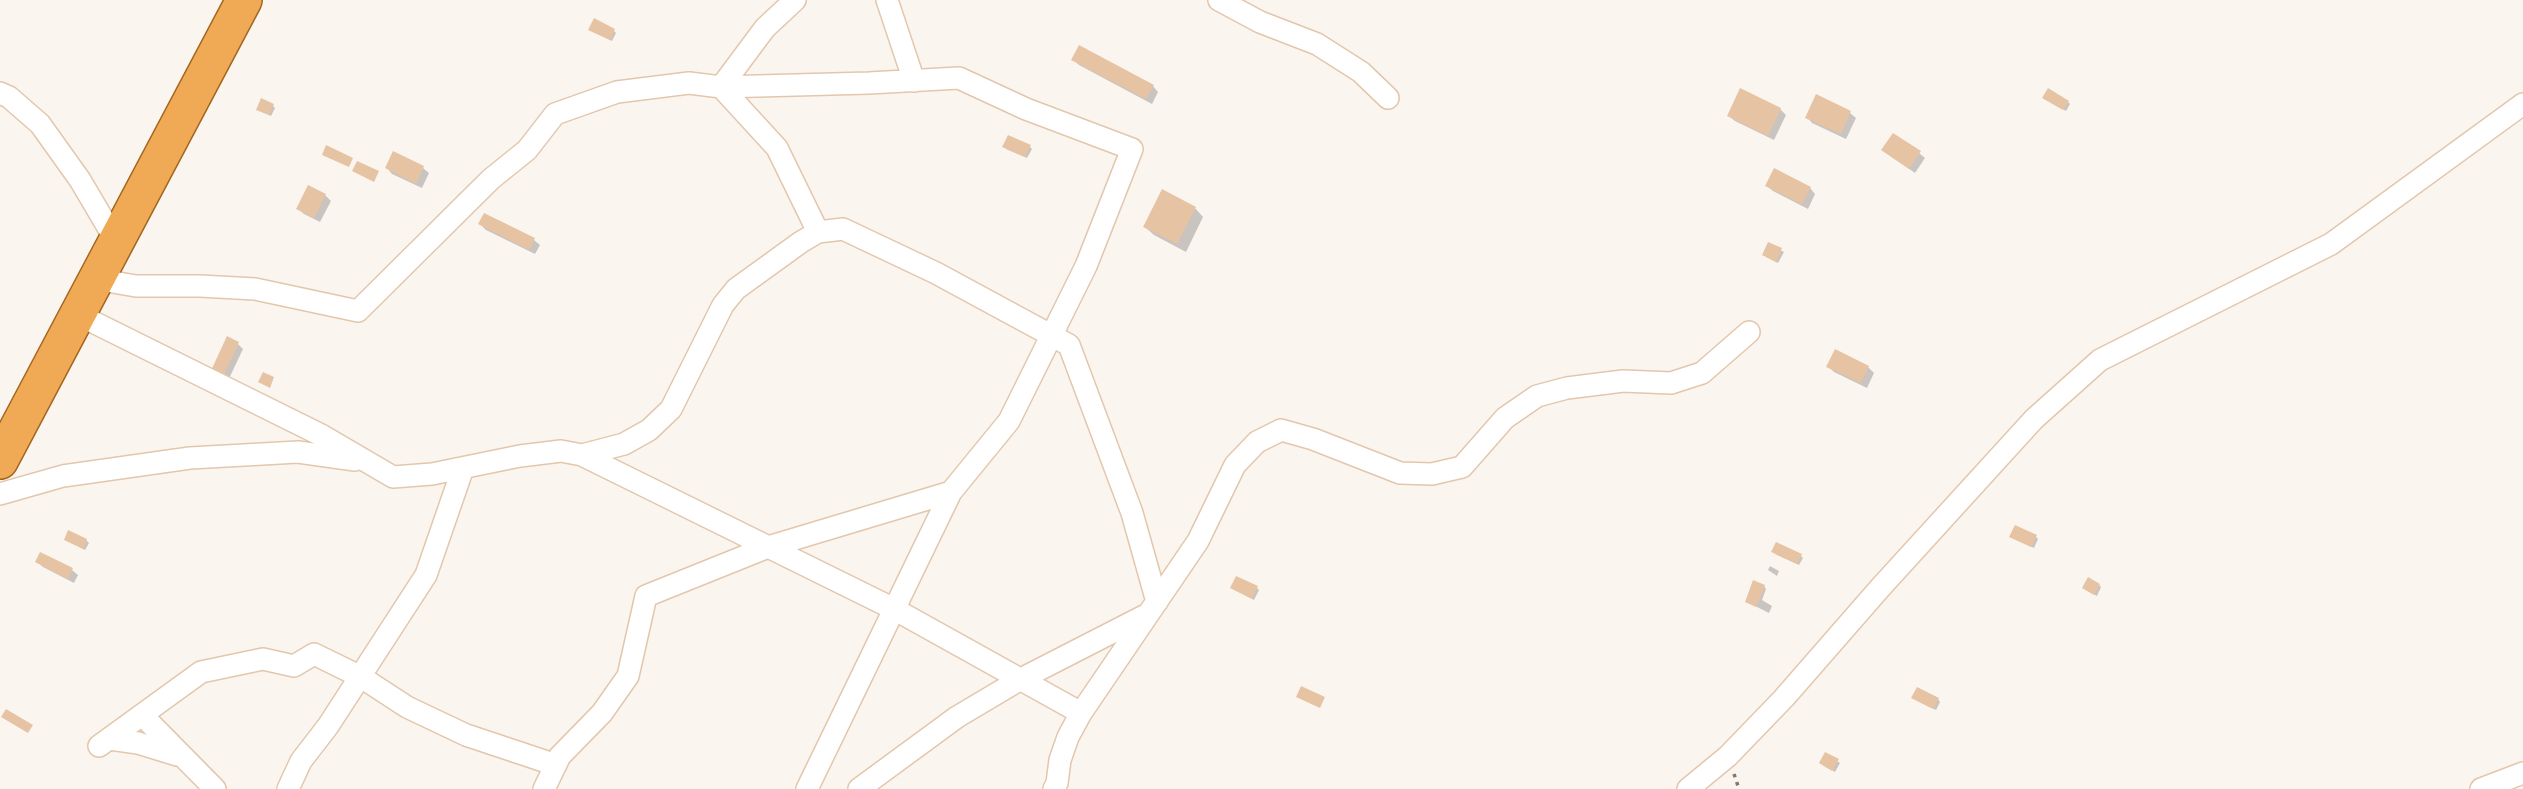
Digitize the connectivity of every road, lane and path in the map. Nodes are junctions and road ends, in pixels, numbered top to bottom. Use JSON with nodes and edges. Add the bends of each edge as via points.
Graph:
{"nodes":[{"id":1,"x":244,"y":0,"type":"edge"},
{"id":2,"x":887,"y":0,"type":"edge"},
{"id":3,"x":1219,"y":0,"type":"edge"},
{"id":4,"x":782,"y":4,"type":"edge"},
{"id":5,"x":914,"y":81,"type":"junction"},
{"id":6,"x":721,"y":87,"type":"junction"},
{"id":7,"x":0,"y":93,"type":"edge"},
{"id":8,"x":1388,"y":98,"type":"dead end"},
{"id":9,"x":2523,"y":104,"type":"edge"},
{"id":10,"x":818,"y":232,"type":"junction"},
{"id":11,"x":116,"y":241,"type":"junction"},
{"id":12,"x":95,"y":279,"type":"junction"},
{"id":13,"x":77,"y":314,"type":"junction"},
{"id":14,"x":1749,"y":332,"type":"dead end"},
{"id":15,"x":1052,"y":336,"type":"junction"},
{"id":16,"x":582,"y":456,"type":"junction"},
{"id":17,"x":0,"y":461,"type":"edge"},
{"id":18,"x":364,"y":461,"type":"junction"},
{"id":19,"x":463,"y":468,"type":"junction"},
{"id":20,"x":951,"y":492,"type":"junction"},
{"id":21,"x":0,"y":494,"type":"edge"},
{"id":22,"x":768,"y":547,"type":"junction"},
{"id":23,"x":1153,"y":607,"type":"junction"},
{"id":24,"x":894,"y":609,"type":"junction"},
{"id":25,"x":361,"y":677,"type":"junction"},
{"id":26,"x":1021,"y":679,"type":"junction"},
{"id":27,"x":1081,"y":713,"type":"junction"},
{"id":28,"x":143,"y":716,"type":"junction"},
{"id":29,"x":183,"y":757,"type":"junction"},
{"id":30,"x":556,"y":765,"type":"junction"},
{"id":31,"x":2523,"y":773,"type":"edge"},
{"id":32,"x":215,"y":789,"type":"edge"},
{"id":33,"x":288,"y":789,"type":"edge"},
{"id":34,"x":544,"y":789,"type":"edge"},
{"id":35,"x":807,"y":789,"type":"edge"},
{"id":36,"x":859,"y":789,"type":"edge"},
{"id":37,"x":1054,"y":789,"type":"edge"},
{"id":38,"x":1688,"y":789,"type":"edge"},
{"id":39,"x":2481,"y":789,"type":"edge"}],
"edges":[{"from":1,"to":11,"type":"highway"},
{"from":2,"to":5,"type":"street"},
{"from":3,"to":8,"type":"street","via":[[1317,44],[1361,72]]},
{"from":4,"to":6,"type":"street"},
{"from":5,"to":6,"type":"street"},
{"from":5,"to":15,"type":"street","via":[[959,78],[1132,149],[1086,266]]},
{"from":6,"to":10,"type":"street","via":[[777,148]]},
{"from":6,"to":12,"type":"street","via":[[689,83],[617,92],[555,114],[527,150],[491,179],[358,312],[255,289],[136,286]]},
{"from":7,"to":11,"type":"street","via":[[40,124]]},
{"from":9,"to":38,"type":"street","via":[[2330,244],[2100,360],[2034,419],[1784,698],[1728,756]]},
{"from":10,"to":15,"type":"street","via":[[843,229]]},
{"from":10,"to":16,"type":"street","via":[[736,289],[723,305],[671,409],[649,430],[624,444]]},
{"from":11,"to":12,"type":"highway"},
{"from":12,"to":13,"type":"highway"},
{"from":13,"to":17,"type":"highway"},
{"from":13,"to":18,"type":"street","via":[[323,436]]},
{"from":14,"to":23,"type":"street","via":[[1702,373],[1671,383],[1623,381],[1537,396],[1505,418],[1462,467],[1432,474],[1400,473],[1281,430],[1258,442],[1235,465],[1198,541]]},
{"from":15,"to":20,"type":"street","via":[[1009,421]]},
{"from":15,"to":23,"type":"street","via":[[1069,345],[1132,513]]},
{"from":16,"to":19,"type":"street","via":[[561,451]]},
{"from":16,"to":22,"type":"street"},
{"from":18,"to":19,"type":"street","via":[[393,477]]},
{"from":18,"to":21,"type":"street","via":[[298,452],[190,458],[63,476]]},
{"from":19,"to":25,"type":"street","via":[[426,575]]},
{"from":20,"to":22,"type":"street"},
{"from":20,"to":24,"type":"street"},
{"from":22,"to":24,"type":"street"},
{"from":22,"to":30,"type":"street","via":[[646,596],[628,676]]},
{"from":23,"to":26,"type":"street"},
{"from":23,"to":27,"type":"street"},
{"from":24,"to":26,"type":"street"},
{"from":24,"to":35,"type":"street"},
{"from":25,"to":28,"type":"street","via":[[314,654],[294,666],[262,659],[201,672]]},
{"from":25,"to":30,"type":"street","via":[[407,707],[467,735]]},
{"from":25,"to":33,"type":"street","via":[[301,761]]},
{"from":26,"to":27,"type":"street"},
{"from":26,"to":36,"type":"street","via":[[957,717]]},
{"from":27,"to":37,"type":"street","via":[[1068,737]]},
{"from":28,"to":29,"type":"street"},
{"from":28,"to":29,"type":"street","via":[[105,743],[138,743]]},
{"from":29,"to":32,"type":"street"},
{"from":30,"to":34,"type":"street"},
{"from":31,"to":39,"type":"street"}]}
